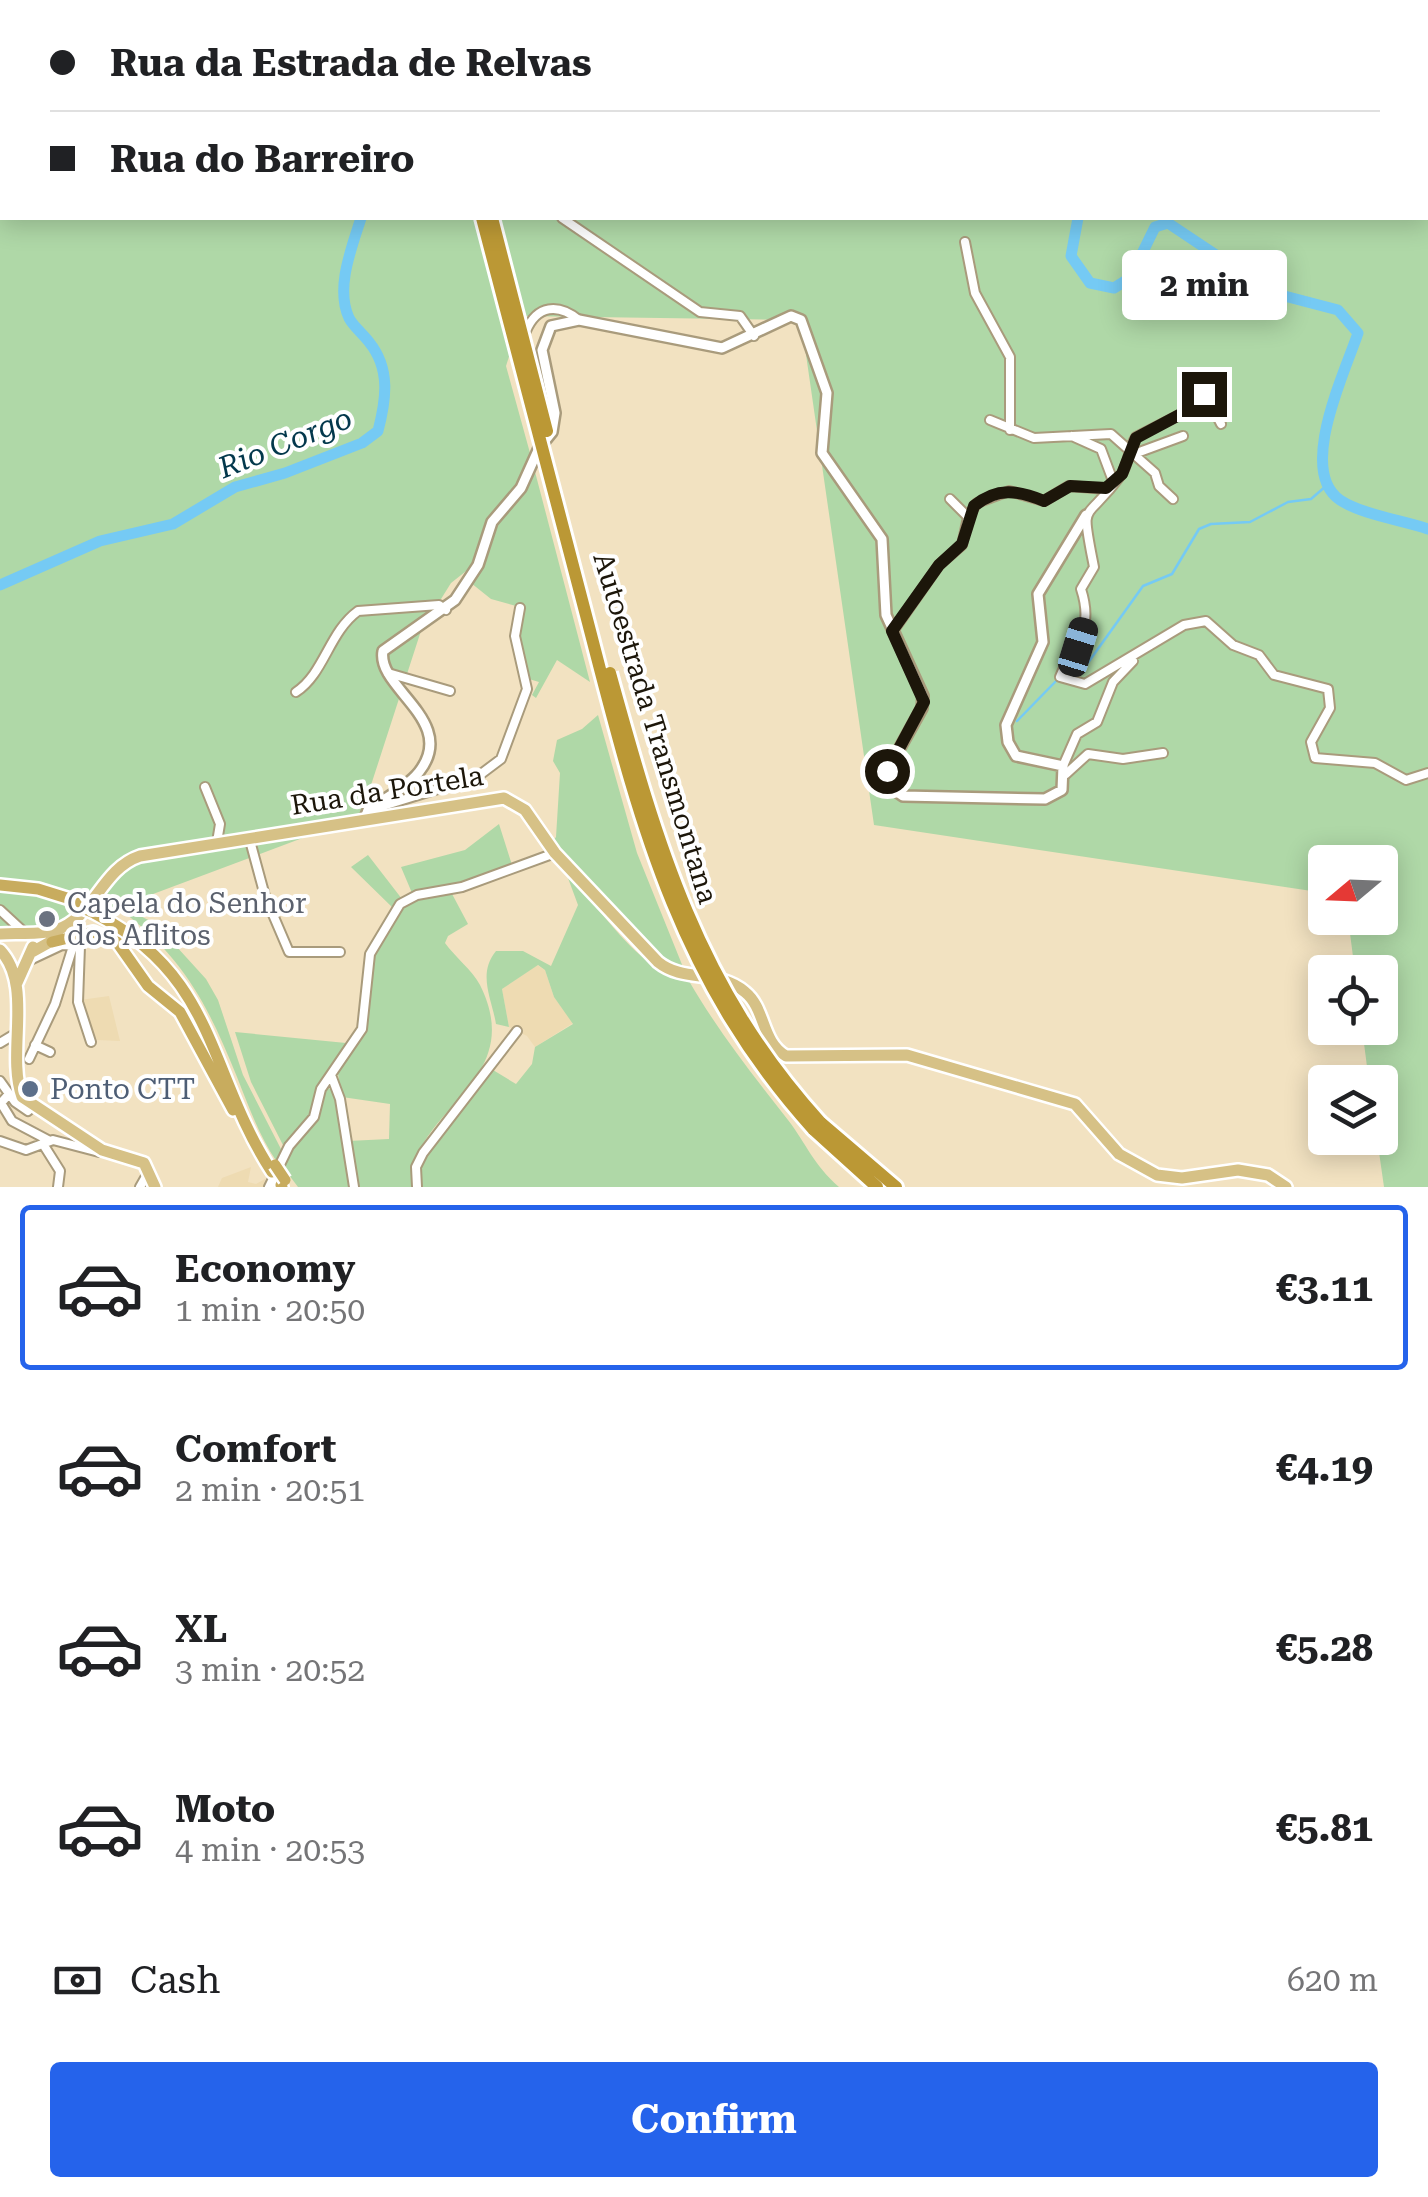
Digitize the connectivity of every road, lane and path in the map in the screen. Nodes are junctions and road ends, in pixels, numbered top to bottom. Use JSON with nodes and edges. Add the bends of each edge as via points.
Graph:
{"nodes":[{"id":1,"x":483,"y":220,"type":"edge"},
{"id":2,"x":493,"y":220,"type":"edge"},
{"id":3,"x":565,"y":220,"type":"edge"},
{"id":4,"x":965,"y":242,"type":"dead end"},
{"id":5,"x":579,"y":320,"type":"junction"},
{"id":6,"x":526,"y":332,"type":"dead end"},
{"id":7,"x":754,"y":336,"type":"junction"},
{"id":8,"x":990,"y":420,"type":"dead end"},
{"id":9,"x":1221,"y":424,"type":"dead end"},
{"id":10,"x":1010,"y":430,"type":"junction"},
{"id":11,"x":1072,"y":436,"type":"junction"},
{"id":12,"x":1184,"y":436,"type":"dead end"},
{"id":13,"x":1131,"y":451,"type":"junction"},
{"id":14,"x":1110,"y":485,"type":"junction"},
{"id":15,"x":1173,"y":499,"type":"dead end"},
{"id":16,"x":950,"y":500,"type":"dead end"},
{"id":17,"x":1086,"y":515,"type":"junction"},
{"id":18,"x":968,"y":517,"type":"junction"},
{"id":19,"x":520,"y":608,"type":"dead end"},
{"id":20,"x":446,"y":610,"type":"junction"},
{"id":21,"x":892,"y":631,"type":"junction"},
{"id":22,"x":1143,"y":650,"type":"junction"},
{"id":23,"x":388,"y":673,"type":"junction"},
{"id":24,"x":450,"y":690,"type":"dead end"},
{"id":25,"x":296,"y":692,"type":"dead end"},
{"id":26,"x":1163,"y":753,"type":"dead end"},
{"id":27,"x":1065,"y":770,"type":"junction"},
{"id":28,"x":1428,"y":773,"type":"edge"},
{"id":29,"x":205,"y":787,"type":"dead end"},
{"id":30,"x":367,"y":814,"type":"junction"},
{"id":31,"x":249,"y":837,"type":"junction"},
{"id":32,"x":217,"y":842,"type":"junction"},
{"id":33,"x":555,"y":853,"type":"junction"},
{"id":34,"x":150,"y":854,"type":"junction"},
{"id":35,"x":0,"y":887,"type":"edge"},
{"id":36,"x":0,"y":910,"type":"edge"},
{"id":37,"x":96,"y":911,"type":"junction"},
{"id":38,"x":16,"y":931,"type":"edge"},
{"id":39,"x":52,"y":942,"type":"junction"},
{"id":40,"x":74,"y":943,"type":"junction"},
{"id":41,"x":340,"y":952,"type":"dead end"},
{"id":42,"x":4,"y":954,"type":"edge"},
{"id":43,"x":27,"y":958,"type":"junction"},
{"id":44,"x":16,"y":988,"type":"junction"},
{"id":45,"x":517,"y":1031,"type":"dead end"},
{"id":46,"x":15,"y":1034,"type":"junction"},
{"id":47,"x":91,"y":1042,"type":"dead end"},
{"id":48,"x":0,"y":1043,"type":"edge"},
{"id":49,"x":35,"y":1045,"type":"junction"},
{"id":50,"x":50,"y":1052,"type":"dead end"},
{"id":51,"x":29,"y":1060,"type":"dead end"},
{"id":52,"x":331,"y":1076,"type":"junction"},
{"id":53,"x":0,"y":1080,"type":"edge"},
{"id":54,"x":9,"y":1094,"type":"junction"},
{"id":55,"x":32,"y":1107,"type":"junction"},
{"id":56,"x":817,"y":1126,"type":"junction"},
{"id":57,"x":0,"y":1141,"type":"edge"},
{"id":58,"x":45,"y":1142,"type":"junction"},
{"id":59,"x":255,"y":1144,"type":"junction"},
{"id":60,"x":108,"y":1152,"type":"junction"},
{"id":61,"x":150,"y":1169,"type":"junction"},
{"id":62,"x":273,"y":1169,"type":"junction"},
{"id":63,"x":281,"y":1185,"type":"edge"},
{"id":64,"x":58,"y":1187,"type":"edge"},
{"id":65,"x":140,"y":1187,"type":"edge"},
{"id":66,"x":155,"y":1187,"type":"edge"},
{"id":67,"x":354,"y":1187,"type":"edge"},
{"id":68,"x":417,"y":1187,"type":"edge"},
{"id":69,"x":877,"y":1187,"type":"edge"},
{"id":70,"x":896,"y":1187,"type":"edge"},
{"id":71,"x":1286,"y":1187,"type":"edge"}],
"edges":[{"from":1,"to":56,"type":"highway","name":"Autoestrada Transmontana","bridge":true,"via":[[660,873],[720,1007],[766,1074]]},
{"from":2,"to":56,"type":"highway","name":"Autoestrada Transmontana","bridge":true,"via":[[582,572],[664,857],[719,984]]},
{"from":3,"to":7,"type":"street","via":[[700,312],[740,316]]},
{"from":4,"to":10,"type":"street","via":[[975,293],[1010,355]]},
{"from":5,"to":6,"type":"street","via":[[549,308],[533,317]]},
{"from":5,"to":7,"type":"street","via":[[715,348]]},
{"from":5,"to":20,"type":"street","via":[[555,324],[545,334],[554,428],[521,488],[490,526],[474,574]]},
{"from":7,"to":21,"type":"street","via":[[791,316],[805,327],[828,398],[821,450],[882,539]]},
{"from":8,"to":10,"type":"street"},
{"from":9,"to":13,"type":"street","via":[[1202,393],[1181,414],[1144,431]]},
{"from":10,"to":11,"type":"street","via":[[1034,438]]},
{"from":11,"to":13,"type":"street","via":[[1106,432]]},
{"from":11,"to":14,"type":"street","via":[[1102,450]]},
{"from":12,"to":13,"type":"street"},
{"from":13,"to":14,"type":"street"},
{"from":13,"to":15,"type":"street"},
{"from":14,"to":17,"type":"street"},
{"from":14,"to":18,"type":"street","via":[[1070,486],[1044,501],[1003,492],[977,502]]},
{"from":16,"to":18,"type":"street"},
{"from":17,"to":22,"type":"street","via":[[1094,566],[1081,590],[1087,617],[1076,653],[1059,676],[1084,684]]},
{"from":17,"to":27,"type":"street","via":[[1038,594],[1042,646],[1008,717],[1006,737],[1023,760],[1054,760]]},
{"from":18,"to":21,"type":"street","via":[[962,544]]},
{"from":19,"to":30,"type":"street","via":[[516,640],[527,693],[502,757],[477,777]]},
{"from":20,"to":23,"type":"street","via":[[388,644],[382,656]]},
{"from":20,"to":25,"type":"street","via":[[358,612]]},
{"from":21,"to":27,"type":"street","via":[[924,702],[887,771],[892,789],[908,796],[1046,800],[1062,790]]},
{"from":22,"to":27,"type":"street","via":[[1115,680],[1096,723],[1076,734]]},
{"from":22,"to":28,"type":"street","via":[[1192,622],[1210,622],[1232,644],[1259,655],[1274,675],[1328,689],[1331,706],[1310,743],[1316,759],[1375,763],[1403,780]]},
{"from":23,"to":24,"type":"street"},
{"from":23,"to":30,"type":"street","via":[[420,712],[426,754],[418,773]]},
{"from":26,"to":27,"type":"street","via":[[1123,759],[1088,754]]},
{"from":29,"to":32,"type":"street","via":[[220,824]]},
{"from":30,"to":31,"type":"main road","name":"Rua da Portela"},
{"from":30,"to":33,"type":"main road","name":"Rua da Portela","via":[[504,798],[525,810]]},
{"from":31,"to":32,"type":"main road","name":"Rua da Portela"},
{"from":31,"to":41,"type":"street","via":[[289,952]]},
{"from":32,"to":34,"type":"main road","name":"Rua da Portela"},
{"from":33,"to":52,"type":"street","via":[[400,904],[370,954],[362,1029]]},
{"from":33,"to":71,"type":"main road","name":"Rua da Portela","via":[[665,968],[717,976],[751,998],[772,1044],[786,1056],[912,1056],[1078,1105],[1116,1152],[1156,1174],[1182,1178],[1241,1170]]},
{"from":34,"to":38,"type":"main road","name":"Rua da Portela","via":[[116,869],[69,924]]},
{"from":34,"to":39,"type":"main road","name":"Rua da Portela","via":[[121,872],[84,919]]},
{"from":35,"to":37,"type":"highway","bridge":true},
{"from":36,"to":38,"type":"street"},
{"from":37,"to":59,"type":"highway","via":[[151,949],[182,984]]},
{"from":37,"to":62,"type":"highway","via":[[148,942],[187,985]]},
{"from":38,"to":42,"type":"main road","via":[[3,944]]},
{"from":38,"to":43,"type":"main road"},
{"from":39,"to":43,"type":"main road","name":"Rua da Portela"},
{"from":39,"to":59,"type":"highway","via":[[86,932],[116,942],[148,986],[180,1012]]},
{"from":40,"to":43,"type":"street"},
{"from":40,"to":47,"type":"street","via":[[82,952],[78,1002]]},
{"from":40,"to":49,"type":"street"},
{"from":42,"to":43,"type":"main road"},
{"from":42,"to":44,"type":"main road"},
{"from":43,"to":44,"type":"main road"},
{"from":44,"to":46,"type":"main road"},
{"from":45,"to":68,"type":"street","via":[[422,1153]]},
{"from":46,"to":48,"type":"street"},
{"from":46,"to":55,"type":"main road","via":[[20,1091]]},
{"from":49,"to":50,"type":"street"},
{"from":49,"to":51,"type":"street"},
{"from":52,"to":63,"type":"street","via":[[314,1117],[290,1146]]},
{"from":52,"to":67,"type":"street"},
{"from":53,"to":54,"type":"street"},
{"from":54,"to":55,"type":"street","via":[[25,1110]]},
{"from":54,"to":58,"type":"street","via":[[1,1102],[9,1118]]},
{"from":55,"to":60,"type":"main road"},
{"from":56,"to":69,"type":"highway","name":"Autoestrada Transmontana"},
{"from":56,"to":70,"type":"highway","name":"Autoestrada Transmontana"},
{"from":57,"to":58,"type":"street","via":[[22,1150]]},
{"from":58,"to":60,"type":"street"},
{"from":58,"to":64,"type":"street","via":[[60,1170]]},
{"from":59,"to":62,"type":"highway"},
{"from":60,"to":61,"type":"main road"},
{"from":61,"to":65,"type":"street"},
{"from":61,"to":66,"type":"main road"},
{"from":62,"to":63,"type":"highway","bridge":true}]}
